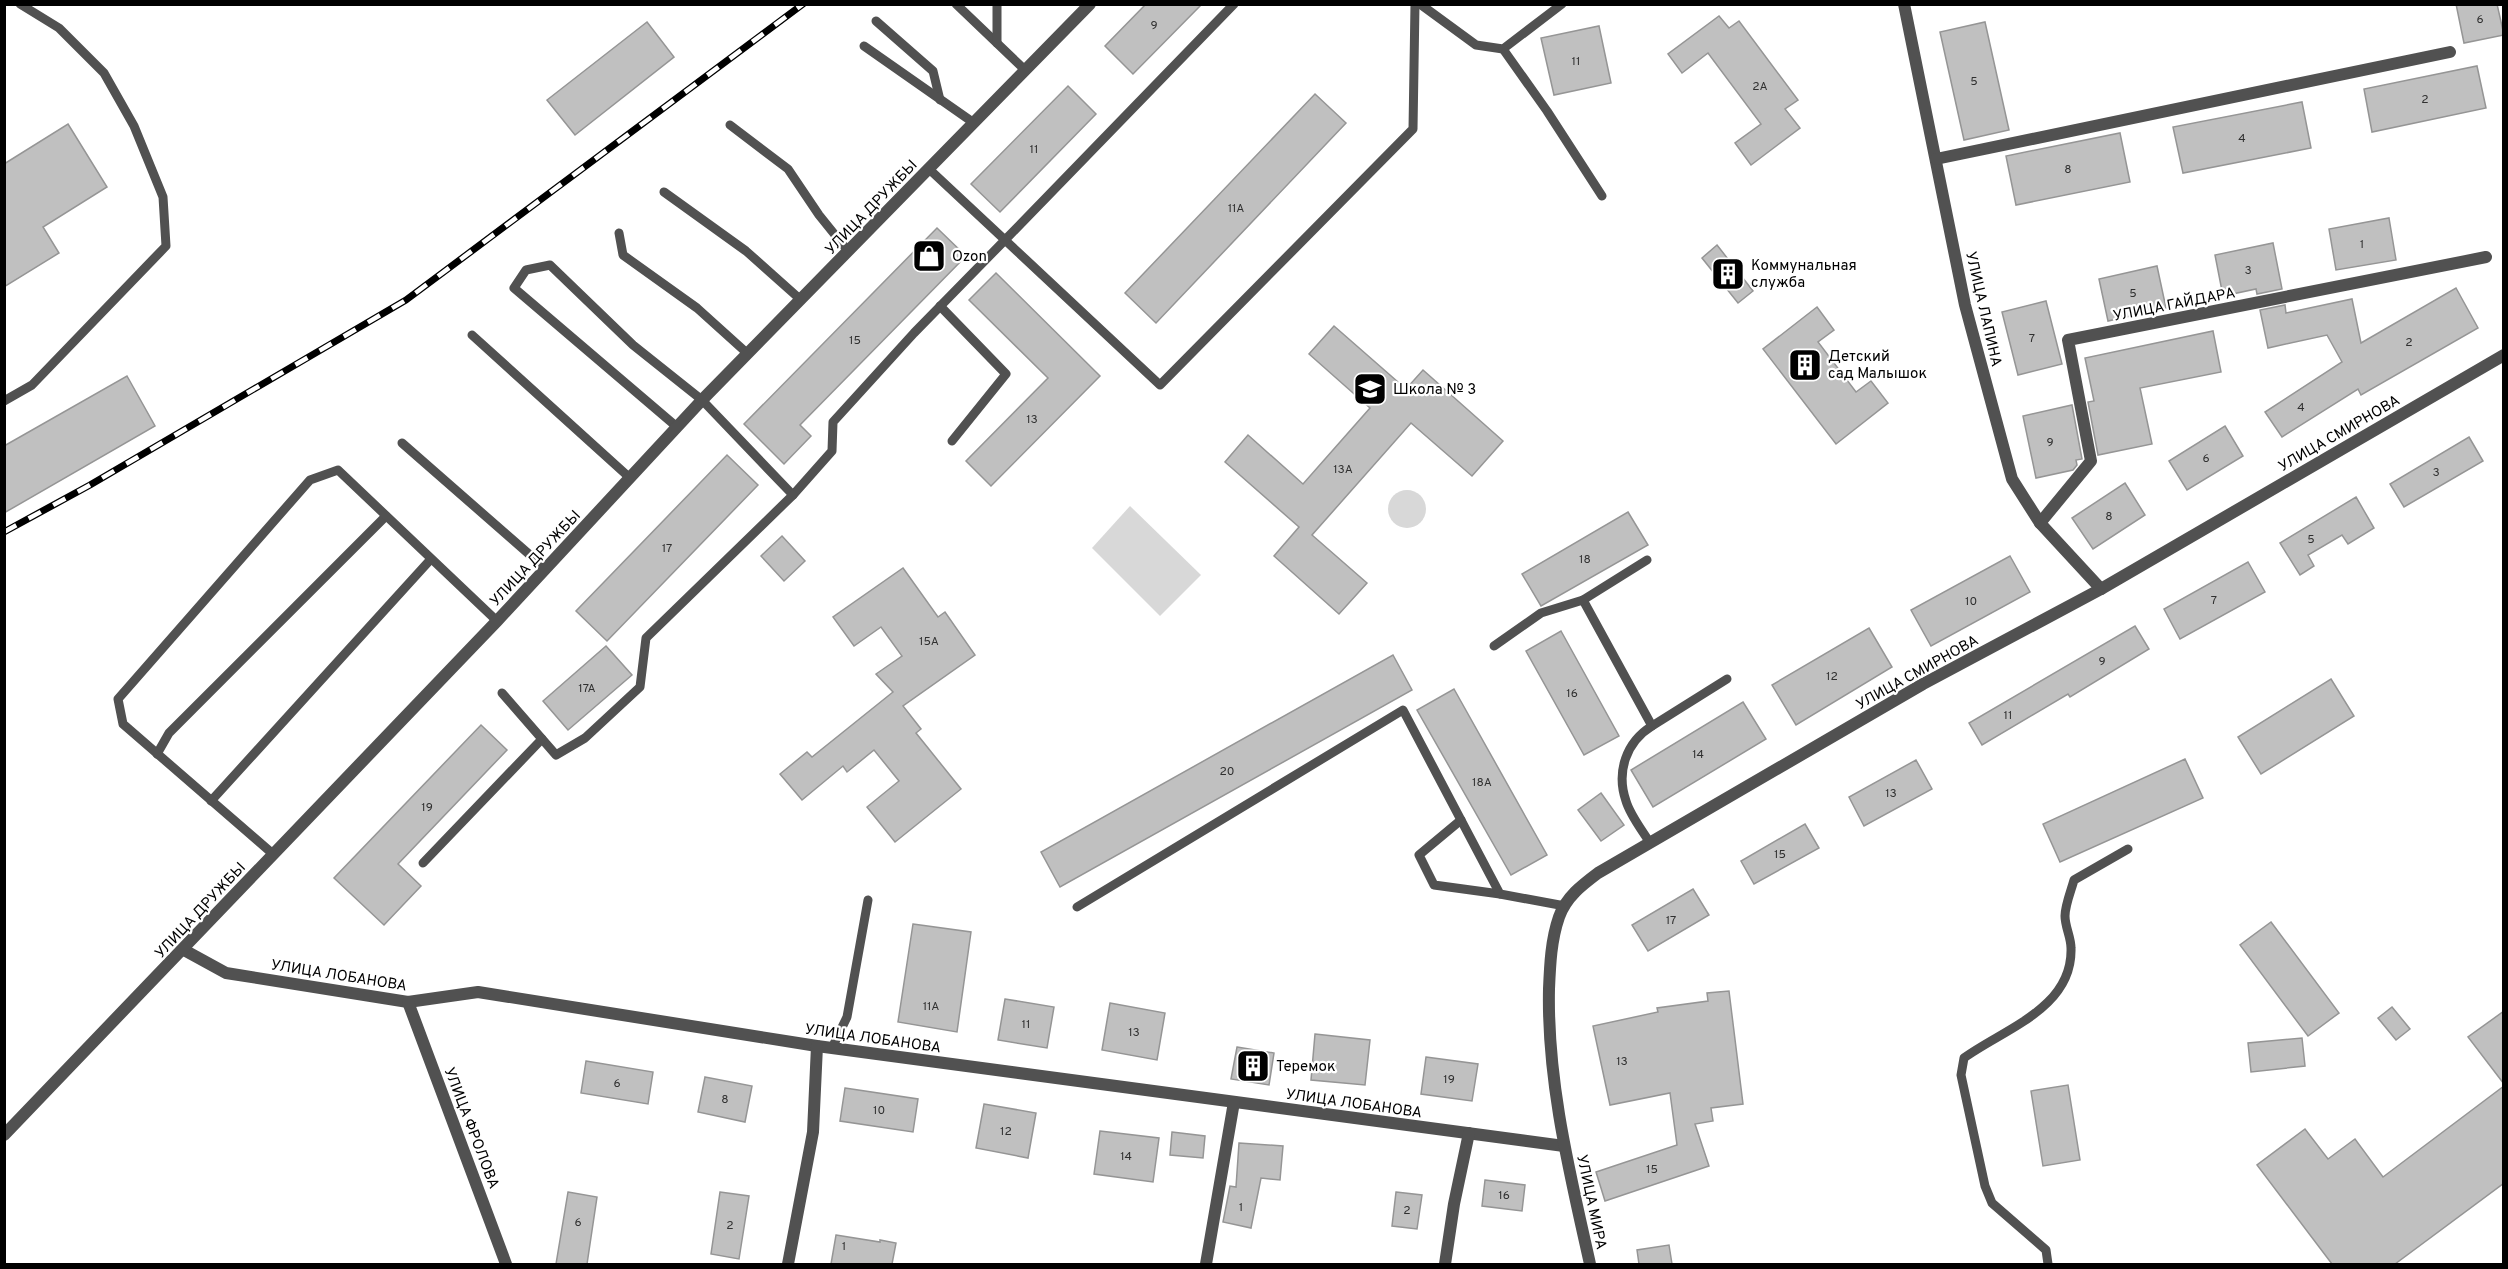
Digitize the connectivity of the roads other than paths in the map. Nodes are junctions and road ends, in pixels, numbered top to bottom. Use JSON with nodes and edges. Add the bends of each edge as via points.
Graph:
{"nodes":[{"id":1,"x":20,"y":4,"type":"edge"},
{"id":2,"x":956,"y":4,"type":"edge"},
{"id":3,"x":997,"y":4,"type":"edge"},
{"id":4,"x":1090,"y":4,"type":"edge"},
{"id":5,"x":1234,"y":4,"type":"edge"},
{"id":6,"x":1415,"y":4,"type":"edge"},
{"id":7,"x":1420,"y":4,"type":"edge"},
{"id":8,"x":1562,"y":4,"type":"edge"},
{"id":9,"x":1904,"y":4,"type":"edge"},
{"id":10,"x":876,"y":21,"type":"dead end"},
{"id":11,"x":997,"y":43,"type":"junction"},
{"id":12,"x":864,"y":46,"type":"dead end"},
{"id":13,"x":1503,"y":49,"type":"junction"},
{"id":14,"x":2450,"y":52,"type":"dead end"},
{"id":15,"x":1025,"y":70,"type":"junction"},
{"id":16,"x":940,"y":100,"type":"junction"},
{"id":17,"x":974,"y":123,"type":"junction"},
{"id":18,"x":730,"y":125,"type":"dead end"},
{"id":19,"x":1936,"y":159,"type":"junction"},
{"id":20,"x":928,"y":169,"type":"junction"},
{"id":21,"x":664,"y":192,"type":"dead end"},
{"id":22,"x":1602,"y":196,"type":"dead end"},
{"id":23,"x":619,"y":233,"type":"dead end"},
{"id":24,"x":1005,"y":240,"type":"junction"},
{"id":25,"x":848,"y":251,"type":"junction"},
{"id":26,"x":2486,"y":257,"type":"dead end"},
{"id":27,"x":801,"y":300,"type":"junction"},
{"id":28,"x":940,"y":306,"type":"junction"},
{"id":29,"x":472,"y":335,"type":"dead end"},
{"id":30,"x":748,"y":354,"type":"junction"},
{"id":31,"x":2504,"y":355,"type":"edge"},
{"id":32,"x":702,"y":400,"type":"junction"},
{"id":33,"x":4,"y":401,"type":"edge"},
{"id":34,"x":677,"y":427,"type":"junction"},
{"id":35,"x":952,"y":441,"type":"dead end"},
{"id":36,"x":402,"y":443,"type":"dead end"},
{"id":37,"x":630,"y":478,"type":"junction"},
{"id":38,"x":793,"y":495,"type":"junction"},
{"id":39,"x":386,"y":516,"type":"junction"},
{"id":40,"x":2040,"y":523,"type":"junction"},
{"id":41,"x":431,"y":559,"type":"junction"},
{"id":42,"x":1647,"y":560,"type":"dead end"},
{"id":43,"x":546,"y":569,"type":"junction"},
{"id":44,"x":2102,"y":589,"type":"junction"},
{"id":45,"x":1583,"y":600,"type":"junction"},
{"id":46,"x":497,"y":621,"type":"junction"},
{"id":47,"x":1494,"y":646,"type":"dead end"},
{"id":48,"x":1727,"y":679,"type":"dead end"},
{"id":49,"x":502,"y":693,"type":"dead end"},
{"id":50,"x":1652,"y":726,"type":"junction"},
{"id":51,"x":542,"y":739,"type":"junction"},
{"id":52,"x":157,"y":754,"type":"junction"},
{"id":53,"x":211,"y":801,"type":"junction"},
{"id":54,"x":1461,"y":820,"type":"junction"},
{"id":55,"x":1650,"y":843,"type":"junction"},
{"id":56,"x":2128,"y":849,"type":"dead end"},
{"id":57,"x":273,"y":854,"type":"junction"},
{"id":58,"x":423,"y":862,"type":"dead end"},
{"id":59,"x":1500,"y":894,"type":"junction"},
{"id":60,"x":868,"y":900,"type":"dead end"},
{"id":61,"x":1565,"y":906,"type":"junction"},
{"id":62,"x":1077,"y":907,"type":"dead end"},
{"id":63,"x":184,"y":950,"type":"junction"},
{"id":64,"x":408,"y":1002,"type":"junction"},
{"id":65,"x":817,"y":1046,"type":"junction"},
{"id":66,"x":832,"y":1048,"type":"junction"},
{"id":67,"x":1234,"y":1102,"type":"junction"},
{"id":68,"x":1469,"y":1133,"type":"junction"},
{"id":69,"x":4,"y":1135,"type":"edge"},
{"id":70,"x":1564,"y":1146,"type":"junction"},
{"id":71,"x":506,"y":1264,"type":"edge"},
{"id":72,"x":788,"y":1264,"type":"edge"},
{"id":73,"x":1206,"y":1264,"type":"edge"},
{"id":74,"x":1445,"y":1264,"type":"edge"},
{"id":75,"x":1590,"y":1264,"type":"edge"},
{"id":76,"x":2048,"y":1264,"type":"edge"}],
"edges":[{"from":1,"to":33,"type":"lane","via":[[59,28],[104,73],[134,126],[163,197],[166,246],[32,385]]},
{"from":2,"to":11,"type":"lane"},
{"from":3,"to":11,"type":"lane"},
{"from":4,"to":15,"type":"street","name":"УЛИЦА ДРУЖБЫ"},
{"from":5,"to":24,"type":"lane"},
{"from":6,"to":24,"type":"lane","via":[[1413,129],[1160,385]]},
{"from":7,"to":13,"type":"lane","via":[[1476,45]]},
{"from":8,"to":13,"type":"lane"},
{"from":9,"to":19,"type":"street","name":"УЛИЦА ЛАПИНА"},
{"from":10,"to":16,"type":"lane","via":[[933,71]]},
{"from":11,"to":15,"type":"lane"},
{"from":12,"to":16,"type":"lane"},
{"from":13,"to":22,"type":"lane"},
{"from":14,"to":19,"type":"street"},
{"from":15,"to":17,"type":"street","name":"УЛИЦА ДРУЖБЫ"},
{"from":16,"to":17,"type":"lane"},
{"from":17,"to":20,"type":"street","name":"УЛИЦА ДРУЖБЫ"},
{"from":18,"to":25,"type":"lane","via":[[788,169]]},
{"from":19,"to":40,"type":"street","name":"УЛИЦА ЛАПИНА","via":[[1965,305],[2012,479]]},
{"from":20,"to":24,"type":"lane"},
{"from":20,"to":25,"type":"street","name":"УЛИЦА ДРУЖБЫ"},
{"from":21,"to":27,"type":"lane","via":[[746,250]]},
{"from":23,"to":30,"type":"lane","via":[[623,255],[697,308]]},
{"from":24,"to":28,"type":"lane"},
{"from":25,"to":27,"type":"street","name":"УЛИЦА ДРУЖБЫ"},
{"from":26,"to":40,"type":"street","name":"УЛИЦА ГАЙДАРА","via":[[2068,340],[2091,461]]},
{"from":27,"to":30,"type":"street","name":"УЛИЦА ДРУЖБЫ"},
{"from":28,"to":35,"type":"lane","via":[[1006,374]]},
{"from":28,"to":38,"type":"lane","via":[[833,422],[832,451]]},
{"from":29,"to":37,"type":"lane"},
{"from":30,"to":32,"type":"street","name":"УЛИЦА ДРУЖБЫ"},
{"from":31,"to":44,"type":"street","name":"УЛИЦА СМИРНОВА"},
{"from":32,"to":34,"type":"street","name":"УЛИЦА ДРУЖБЫ"},
{"from":32,"to":34,"type":"lane","via":[[633,345],[550,265],[526,270],[514,288]]},
{"from":32,"to":38,"type":"lane"},
{"from":34,"to":37,"type":"street","name":"УЛИЦА ДРУЖБЫ"},
{"from":36,"to":43,"type":"lane"},
{"from":37,"to":43,"type":"street","name":"УЛИЦА ДРУЖБЫ"},
{"from":38,"to":51,"type":"lane","via":[[646,639],[640,687],[585,738],[556,755]]},
{"from":39,"to":41,"type":"lane"},
{"from":39,"to":52,"type":"lane","via":[[169,733]]},
{"from":39,"to":52,"type":"lane","via":[[338,470],[310,480],[118,699],[123,724]]},
{"from":40,"to":44,"type":"street","name":"УЛИЦА ЛАПИНА"},
{"from":41,"to":46,"type":"lane"},
{"from":41,"to":53,"type":"lane"},
{"from":42,"to":45,"type":"lane"},
{"from":43,"to":46,"type":"street","name":"УЛИЦА ДРУЖБЫ"},
{"from":44,"to":55,"type":"street","name":"УЛИЦА СМИРНОВА","via":[[1923,684]]},
{"from":45,"to":47,"type":"lane","via":[[1541,613]]},
{"from":45,"to":50,"type":"lane"},
{"from":46,"to":57,"type":"street","name":"УЛИЦА ДРУЖБЫ"},
{"from":48,"to":50,"type":"lane"},
{"from":49,"to":51,"type":"lane"},
{"from":50,"to":55,"type":"lane","via":[[1640,734],[1622,765],[1626,801]]},
{"from":51,"to":58,"type":"lane"},
{"from":52,"to":53,"type":"lane"},
{"from":53,"to":57,"type":"lane"},
{"from":54,"to":59,"type":"lane"},
{"from":54,"to":59,"type":"lane","via":[[1419,855],[1434,885]]},
{"from":54,"to":62,"type":"lane","via":[[1403,710]]},
{"from":55,"to":61,"type":"street","name":"УЛИЦА СМИРНОВА","via":[[1575,890]]},
{"from":56,"to":76,"type":"lane","via":[[2074,880],[2065,916],[2071,949],[2064,983],[2040,1010],[1964,1058],[1961,1075],[1984,1186],[1992,1203],[2046,1250]]},
{"from":57,"to":63,"type":"street","name":"УЛИЦА ДРУЖБЫ"},
{"from":59,"to":61,"type":"lane"},
{"from":60,"to":66,"type":"lane","via":[[848,1017]]},
{"from":61,"to":70,"type":"street","name":"УЛИЦА СМИРНОВА","via":[[1551,955],[1548,1030]]},
{"from":63,"to":64,"type":"street","name":"УЛИЦА ЛОБАНОВА","via":[[226,973]]},
{"from":63,"to":69,"type":"street","name":"УЛИЦА ДРУЖБЫ"},
{"from":64,"to":65,"type":"street","name":"УЛИЦА ЛОБАНОВА","via":[[478,992]]},
{"from":64,"to":71,"type":"street","name":"УЛИЦА ФРОЛОВА"},
{"from":65,"to":66,"type":"street","name":"УЛИЦА ЛОБАНОВА"},
{"from":65,"to":72,"type":"street","via":[[813,1132]]},
{"from":66,"to":67,"type":"street","name":"УЛИЦА ЛОБАНОВА"},
{"from":67,"to":68,"type":"street","name":"УЛИЦА ЛОБАНОВА"},
{"from":67,"to":73,"type":"street"},
{"from":68,"to":70,"type":"street","name":"УЛИЦА ЛОБАНОВА"},
{"from":68,"to":74,"type":"street"},
{"from":70,"to":75,"type":"street","name":"УЛИЦА МИРА"}]}
